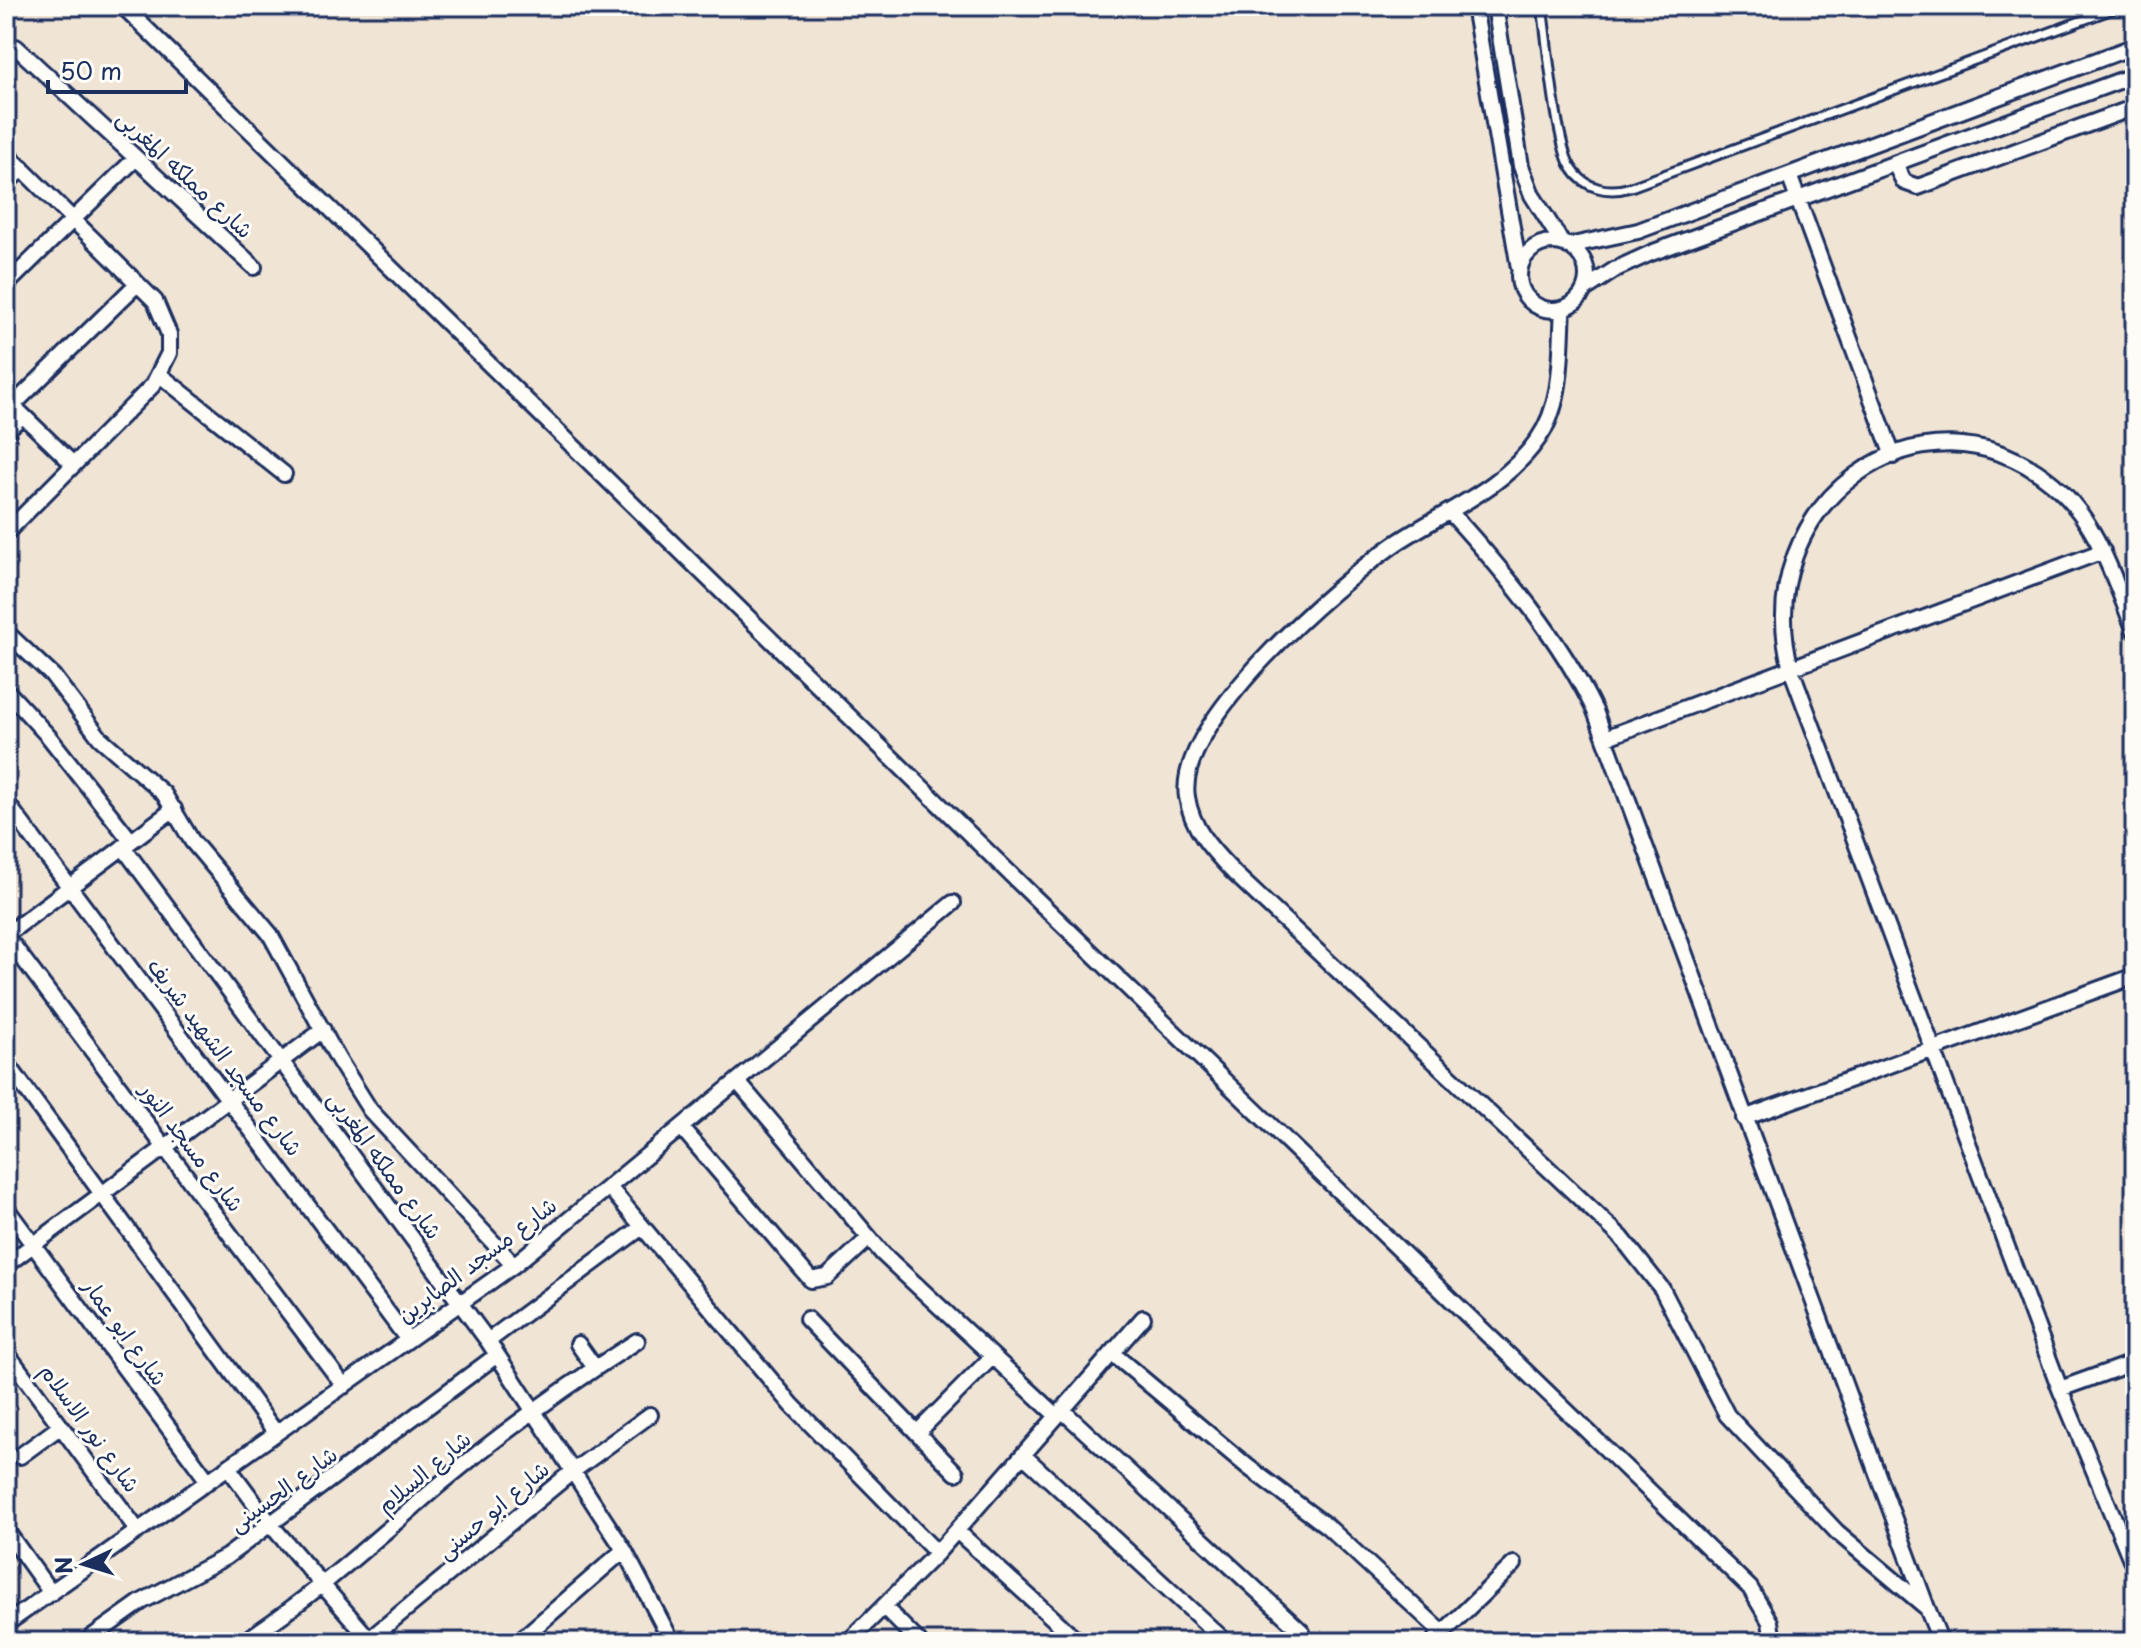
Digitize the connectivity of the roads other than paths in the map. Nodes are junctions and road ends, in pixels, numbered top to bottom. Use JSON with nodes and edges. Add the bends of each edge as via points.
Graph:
{"nodes":[{"id":1,"x":123,"y":6,"type":"edge"},
{"id":2,"x":1474,"y":6,"type":"edge"},
{"id":3,"x":1495,"y":6,"type":"edge"},
{"id":4,"x":1542,"y":6,"type":"edge"},
{"id":5,"x":2121,"y":6,"type":"edge"},
{"id":6,"x":2135,"y":46,"type":"edge"},
{"id":7,"x":16,"y":47,"type":"dead end"},
{"id":8,"x":2135,"y":75,"type":"edge"},
{"id":9,"x":2135,"y":107,"type":"edge"},
{"id":10,"x":6,"y":153,"type":"edge"},
{"id":11,"x":136,"y":158,"type":"junction"},
{"id":12,"x":1895,"y":164,"type":"junction"},
{"id":13,"x":22,"y":168,"type":"junction"},
{"id":14,"x":1789,"y":175,"type":"junction"},
{"id":15,"x":6,"y":184,"type":"edge"},
{"id":16,"x":1799,"y":200,"type":"junction"},
{"id":17,"x":73,"y":220,"type":"junction"},
{"id":18,"x":1565,"y":244,"type":"junction"},
{"id":19,"x":254,"y":267,"type":"dead end"},
{"id":20,"x":1519,"y":268,"type":"junction"},
{"id":21,"x":137,"y":284,"type":"junction"},
{"id":22,"x":6,"y":285,"type":"edge"},
{"id":23,"x":1585,"y":289,"type":"junction"},
{"id":24,"x":1563,"y":309,"type":"junction"},
{"id":25,"x":160,"y":375,"type":"junction"},
{"id":26,"x":14,"y":407,"type":"edge"},
{"id":27,"x":6,"y":431,"type":"edge"},
{"id":28,"x":1893,"y":456,"type":"junction"},
{"id":29,"x":74,"y":465,"type":"junction"},
{"id":30,"x":284,"y":474,"type":"dead end"},
{"id":31,"x":1451,"y":513,"type":"junction"},
{"id":32,"x":6,"y":533,"type":"edge"},
{"id":33,"x":2103,"y":551,"type":"junction"},
{"id":34,"x":2135,"y":631,"type":"edge"},
{"id":35,"x":6,"y":632,"type":"edge"},
{"id":36,"x":1791,"y":669,"type":"junction"},
{"id":37,"x":6,"y":690,"type":"edge"},
{"id":38,"x":1605,"y":738,"type":"junction"},
{"id":39,"x":6,"y":802,"type":"edge"},
{"id":40,"x":174,"y":809,"type":"junction"},
{"id":41,"x":127,"y":844,"type":"junction"},
{"id":42,"x":70,"y":886,"type":"junction"},
{"id":43,"x":953,"y":903,"type":"dead end"},
{"id":44,"x":6,"y":935,"type":"edge"},
{"id":45,"x":2135,"y":976,"type":"edge"},
{"id":46,"x":323,"y":1030,"type":"junction"},
{"id":47,"x":1933,"y":1049,"type":"junction"},
{"id":48,"x":281,"y":1061,"type":"junction"},
{"id":49,"x":6,"y":1062,"type":"edge"},
{"id":50,"x":737,"y":1081,"type":"junction"},
{"id":51,"x":229,"y":1100,"type":"junction"},
{"id":52,"x":1744,"y":1118,"type":"junction"},
{"id":53,"x":681,"y":1127,"type":"junction"},
{"id":54,"x":165,"y":1148,"type":"junction"},
{"id":55,"x":609,"y":1187,"type":"junction"},
{"id":56,"x":103,"y":1193,"type":"junction"},
{"id":57,"x":6,"y":1208,"type":"edge"},
{"id":58,"x":642,"y":1227,"type":"junction"},
{"id":59,"x":869,"y":1238,"type":"junction"},
{"id":60,"x":33,"y":1245,"type":"junction"},
{"id":61,"x":6,"y":1265,"type":"edge"},
{"id":62,"x":514,"y":1265,"type":"junction"},
{"id":63,"x":460,"y":1303,"type":"junction"},
{"id":64,"x":1143,"y":1318,"type":"dead end"},
{"id":65,"x":807,"y":1319,"type":"dead end"},
{"id":66,"x":408,"y":1340,"type":"junction"},
{"id":67,"x":488,"y":1341,"type":"junction"},
{"id":68,"x":637,"y":1341,"type":"dead end"},
{"id":69,"x":578,"y":1344,"type":"dead end"},
{"id":70,"x":6,"y":1352,"type":"edge"},
{"id":71,"x":1112,"y":1353,"type":"junction"},
{"id":72,"x":497,"y":1355,"type":"junction"},
{"id":73,"x":992,"y":1357,"type":"junction"},
{"id":74,"x":2135,"y":1362,"type":"edge"},
{"id":75,"x":595,"y":1368,"type":"junction"},
{"id":76,"x":344,"y":1386,"type":"junction"},
{"id":77,"x":2060,"y":1389,"type":"junction"},
{"id":78,"x":535,"y":1413,"type":"junction"},
{"id":79,"x":1059,"y":1413,"type":"junction"},
{"id":80,"x":650,"y":1415,"type":"dead end"},
{"id":81,"x":61,"y":1426,"type":"junction"},
{"id":82,"x":276,"y":1433,"type":"junction"},
{"id":83,"x":917,"y":1433,"type":"junction"},
{"id":84,"x":1023,"y":1455,"type":"junction"},
{"id":85,"x":20,"y":1456,"type":"dead end"},
{"id":86,"x":228,"y":1467,"type":"junction"},
{"id":87,"x":573,"y":1471,"type":"junction"},
{"id":88,"x":956,"y":1473,"type":"dead end"},
{"id":89,"x":208,"y":1481,"type":"junction"},
{"id":90,"x":271,"y":1525,"type":"junction"},
{"id":91,"x":6,"y":1530,"type":"edge"},
{"id":92,"x":138,"y":1531,"type":"junction"},
{"id":93,"x":957,"y":1531,"type":"junction"},
{"id":94,"x":624,"y":1550,"type":"junction"},
{"id":95,"x":937,"y":1553,"type":"junction"},
{"id":96,"x":1514,"y":1564,"type":"dead end"},
{"id":97,"x":2135,"y":1569,"type":"edge"},
{"id":98,"x":322,"y":1586,"type":"junction"},
{"id":99,"x":51,"y":1593,"type":"junction"},
{"id":100,"x":884,"y":1607,"type":"junction"},
{"id":101,"x":1927,"y":1608,"type":"junction"},
{"id":102,"x":6,"y":1624,"type":"edge"},
{"id":103,"x":1302,"y":1632,"type":"dead end"},
{"id":104,"x":1438,"y":1637,"type":"edge"},
{"id":105,"x":368,"y":1641,"type":"edge"},
{"id":106,"x":85,"y":1642,"type":"edge"},
{"id":107,"x":243,"y":1642,"type":"edge"},
{"id":108,"x":518,"y":1642,"type":"edge"},
{"id":109,"x":672,"y":1642,"type":"edge"},
{"id":110,"x":848,"y":1642,"type":"edge"},
{"id":111,"x":919,"y":1642,"type":"edge"},
{"id":112,"x":1079,"y":1642,"type":"edge"},
{"id":113,"x":1226,"y":1642,"type":"edge"},
{"id":114,"x":1773,"y":1642,"type":"edge"},
{"id":115,"x":1941,"y":1642,"type":"edge"}],
"edges":[{"from":1,"to":114,"type":"street","via":[[1750,1588],[1770,1622]]},
{"from":2,"to":20,"type":"street"},
{"from":3,"to":18,"type":"street","via":[[1521,166],[1532,195]]},
{"from":4,"to":5,"type":"lane","via":[[1567,160],[1584,182],[1612,191]]},
{"from":6,"to":14,"type":"street"},
{"from":7,"to":11,"type":"street","name":"شارع مملكه المغربى"},
{"from":8,"to":12,"type":"street"},
{"from":9,"to":12,"type":"street","via":[[1918,187],[1904,182]]},
{"from":10,"to":13,"type":"street"},
{"from":11,"to":17,"type":"street"},
{"from":11,"to":19,"type":"street","name":"شارع مملكه المغربى"},
{"from":12,"to":16,"type":"street"},
{"from":13,"to":15,"type":"street"},
{"from":13,"to":17,"type":"street"},
{"from":14,"to":16,"type":"street"},
{"from":14,"to":18,"type":"street","via":[[1638,231]]},
{"from":16,"to":23,"type":"street","via":[[1633,261]]},
{"from":16,"to":28,"type":"street"},
{"from":17,"to":21,"type":"street"},
{"from":17,"to":22,"type":"street"},
{"from":18,"to":20,"type":"street","via":[[1535,247]]},
{"from":18,"to":23,"type":"street","via":[[1583,259]]},
{"from":20,"to":24,"type":"street","via":[[1521,289],[1533,305]]},
{"from":21,"to":25,"type":"street","via":[[155,301],[169,334],[169,353]]},
{"from":21,"to":26,"type":"street"},
{"from":23,"to":24,"type":"street"},
{"from":24,"to":31,"type":"street","via":[[1557,388],[1538,439],[1493,483]]},
{"from":25,"to":29,"type":"street"},
{"from":25,"to":30,"type":"street"},
{"from":26,"to":27,"type":"street"},
{"from":26,"to":29,"type":"street"},
{"from":28,"to":33,"type":"street","via":[[1949,446],[2004,456],[2053,484],[2073,503]]},
{"from":28,"to":36,"type":"street","via":[[1861,471],[1833,493],[1793,552],[1782,598]]},
{"from":29,"to":32,"type":"street"},
{"from":31,"to":38,"type":"street","via":[[1572,663]]},
{"from":31,"to":101,"type":"street","via":[[1343,582],[1225,704],[1187,768],[1186,797],[1194,823],[1234,873],[1621,1237],[1662,1289],[1704,1377],[1736,1425],[1837,1532]]},
{"from":33,"to":34,"type":"street"},
{"from":33,"to":36,"type":"street"},
{"from":35,"to":40,"type":"street","via":[[53,676],[100,738],[151,780]]},
{"from":36,"to":38,"type":"street"},
{"from":36,"to":47,"type":"street"},
{"from":37,"to":41,"type":"street","name":"شارع مملكه المغربى","via":[[49,737]]},
{"from":38,"to":52,"type":"street"},
{"from":39,"to":42,"type":"street","name":"شارع مسجد الشهيد شريف"},
{"from":40,"to":41,"type":"street"},
{"from":40,"to":46,"type":"street","via":[[192,841],[270,934]]},
{"from":41,"to":42,"type":"street"},
{"from":41,"to":48,"type":"street","name":"شارع مملكه المغربى"},
{"from":42,"to":44,"type":"street"},
{"from":42,"to":51,"type":"street","name":"شارع مسجد الشهيد شريف"},
{"from":43,"to":50,"type":"street","name":"شارع مسجد الصابرين"},
{"from":44,"to":54,"type":"street","name":"شارع مسجد النور"},
{"from":45,"to":47,"type":"street"},
{"from":46,"to":48,"type":"street"},
{"from":46,"to":62,"type":"street","via":[[370,1110]]},
{"from":47,"to":52,"type":"street"},
{"from":47,"to":77,"type":"street"},
{"from":48,"to":51,"type":"street"},
{"from":48,"to":63,"type":"street","name":"شارع مملكه المغربى"},
{"from":49,"to":56,"type":"street"},
{"from":50,"to":53,"type":"street","name":"شارع مسجد الصابرين"},
{"from":50,"to":59,"type":"street"},
{"from":51,"to":54,"type":"street"},
{"from":51,"to":66,"type":"street","name":"شارع مسجد الشهيد شريف"},
{"from":52,"to":101,"type":"street"},
{"from":53,"to":55,"type":"street","name":"شارع مسجد الصابرين"},
{"from":53,"to":59,"type":"street","via":[[811,1280],[827,1277]]},
{"from":54,"to":56,"type":"street"},
{"from":54,"to":76,"type":"street","name":"شارع مسجد النور"},
{"from":55,"to":58,"type":"street"},
{"from":55,"to":62,"type":"street","name":"شارع مسجد الصابرين"},
{"from":56,"to":60,"type":"street"},
{"from":56,"to":82,"type":"street"},
{"from":57,"to":60,"type":"street","name":"شارع ابو عمار"},
{"from":58,"to":67,"type":"street"},
{"from":58,"to":95,"type":"street","via":[[792,1405]]},
{"from":59,"to":73,"type":"street"},
{"from":60,"to":61,"type":"street"},
{"from":60,"to":89,"type":"street","name":"شارع ابو عمار"},
{"from":62,"to":63,"type":"street","name":"شارع مسجد الصابرين"},
{"from":63,"to":66,"type":"street","name":"شارع مسجد الصابرين"},
{"from":63,"to":67,"type":"street","name":"شارع مملكه المغربى"},
{"from":64,"to":71,"type":"street"},
{"from":65,"to":83,"type":"street"},
{"from":66,"to":76,"type":"street","name":"شارع مسجد الصابرين"},
{"from":67,"to":72,"type":"street","name":"شارع مملكه المغربى"},
{"from":68,"to":75,"type":"street","name":"شارع السلام"},
{"from":69,"to":75,"type":"street"},
{"from":70,"to":81,"type":"street","name":"شارع نور الاسلام"},
{"from":71,"to":79,"type":"street"},
{"from":71,"to":104,"type":"street","via":[[1328,1527]]},
{"from":72,"to":78,"type":"street","name":"شارع مملكه المغربى"},
{"from":72,"to":90,"type":"street","name":"شارع الحسينى"},
{"from":73,"to":79,"type":"street"},
{"from":73,"to":83,"type":"street"},
{"from":74,"to":77,"type":"street"},
{"from":75,"to":78,"type":"street","name":"شارع السلام"},
{"from":76,"to":82,"type":"street","name":"شارع مسجد الصابرين"},
{"from":77,"to":97,"type":"street"},
{"from":78,"to":87,"type":"street","name":"شارع مملكه المغربى"},
{"from":78,"to":98,"type":"street","name":"شارع السلام","via":[[465,1464]]},
{"from":79,"to":84,"type":"street"},
{"from":79,"to":103,"type":"street"},
{"from":80,"to":87,"type":"street","name":"شارع ابو حسنى"},
{"from":81,"to":85,"type":"street"},
{"from":81,"to":92,"type":"street","name":"شارع نور الاسلام"},
{"from":82,"to":86,"type":"street","name":"شارع مسجد الصابرين"},
{"from":83,"to":88,"type":"street"},
{"from":84,"to":93,"type":"street"},
{"from":84,"to":113,"type":"street"},
{"from":86,"to":89,"type":"street","name":"شارع مسجد الصابرين"},
{"from":86,"to":90,"type":"street"},
{"from":87,"to":94,"type":"street","name":"شارع مملكه المغربى"},
{"from":87,"to":105,"type":"street","name":"شارع ابو حسنى"},
{"from":89,"to":92,"type":"street","name":"شارع مسجد الصابرين"},
{"from":90,"to":98,"type":"street"},
{"from":90,"to":106,"type":"street","name":"شارع الحسينى","via":[[195,1576],[141,1602]]},
{"from":91,"to":99,"type":"street"},
{"from":92,"to":99,"type":"street","name":"شارع مسجد الصابرين"},
{"from":93,"to":95,"type":"street"},
{"from":93,"to":112,"type":"street"},
{"from":94,"to":108,"type":"street"},
{"from":94,"to":109,"type":"street","name":"شارع مملكه المغربى"},
{"from":95,"to":100,"type":"street"},
{"from":96,"to":104,"type":"street"},
{"from":98,"to":105,"type":"street"},
{"from":98,"to":107,"type":"street","name":"شارع السلام"},
{"from":99,"to":102,"type":"street","name":"شارع مسجد الصابرين"},
{"from":100,"to":110,"type":"street"},
{"from":100,"to":111,"type":"street"},
{"from":101,"to":115,"type":"street"}]}
